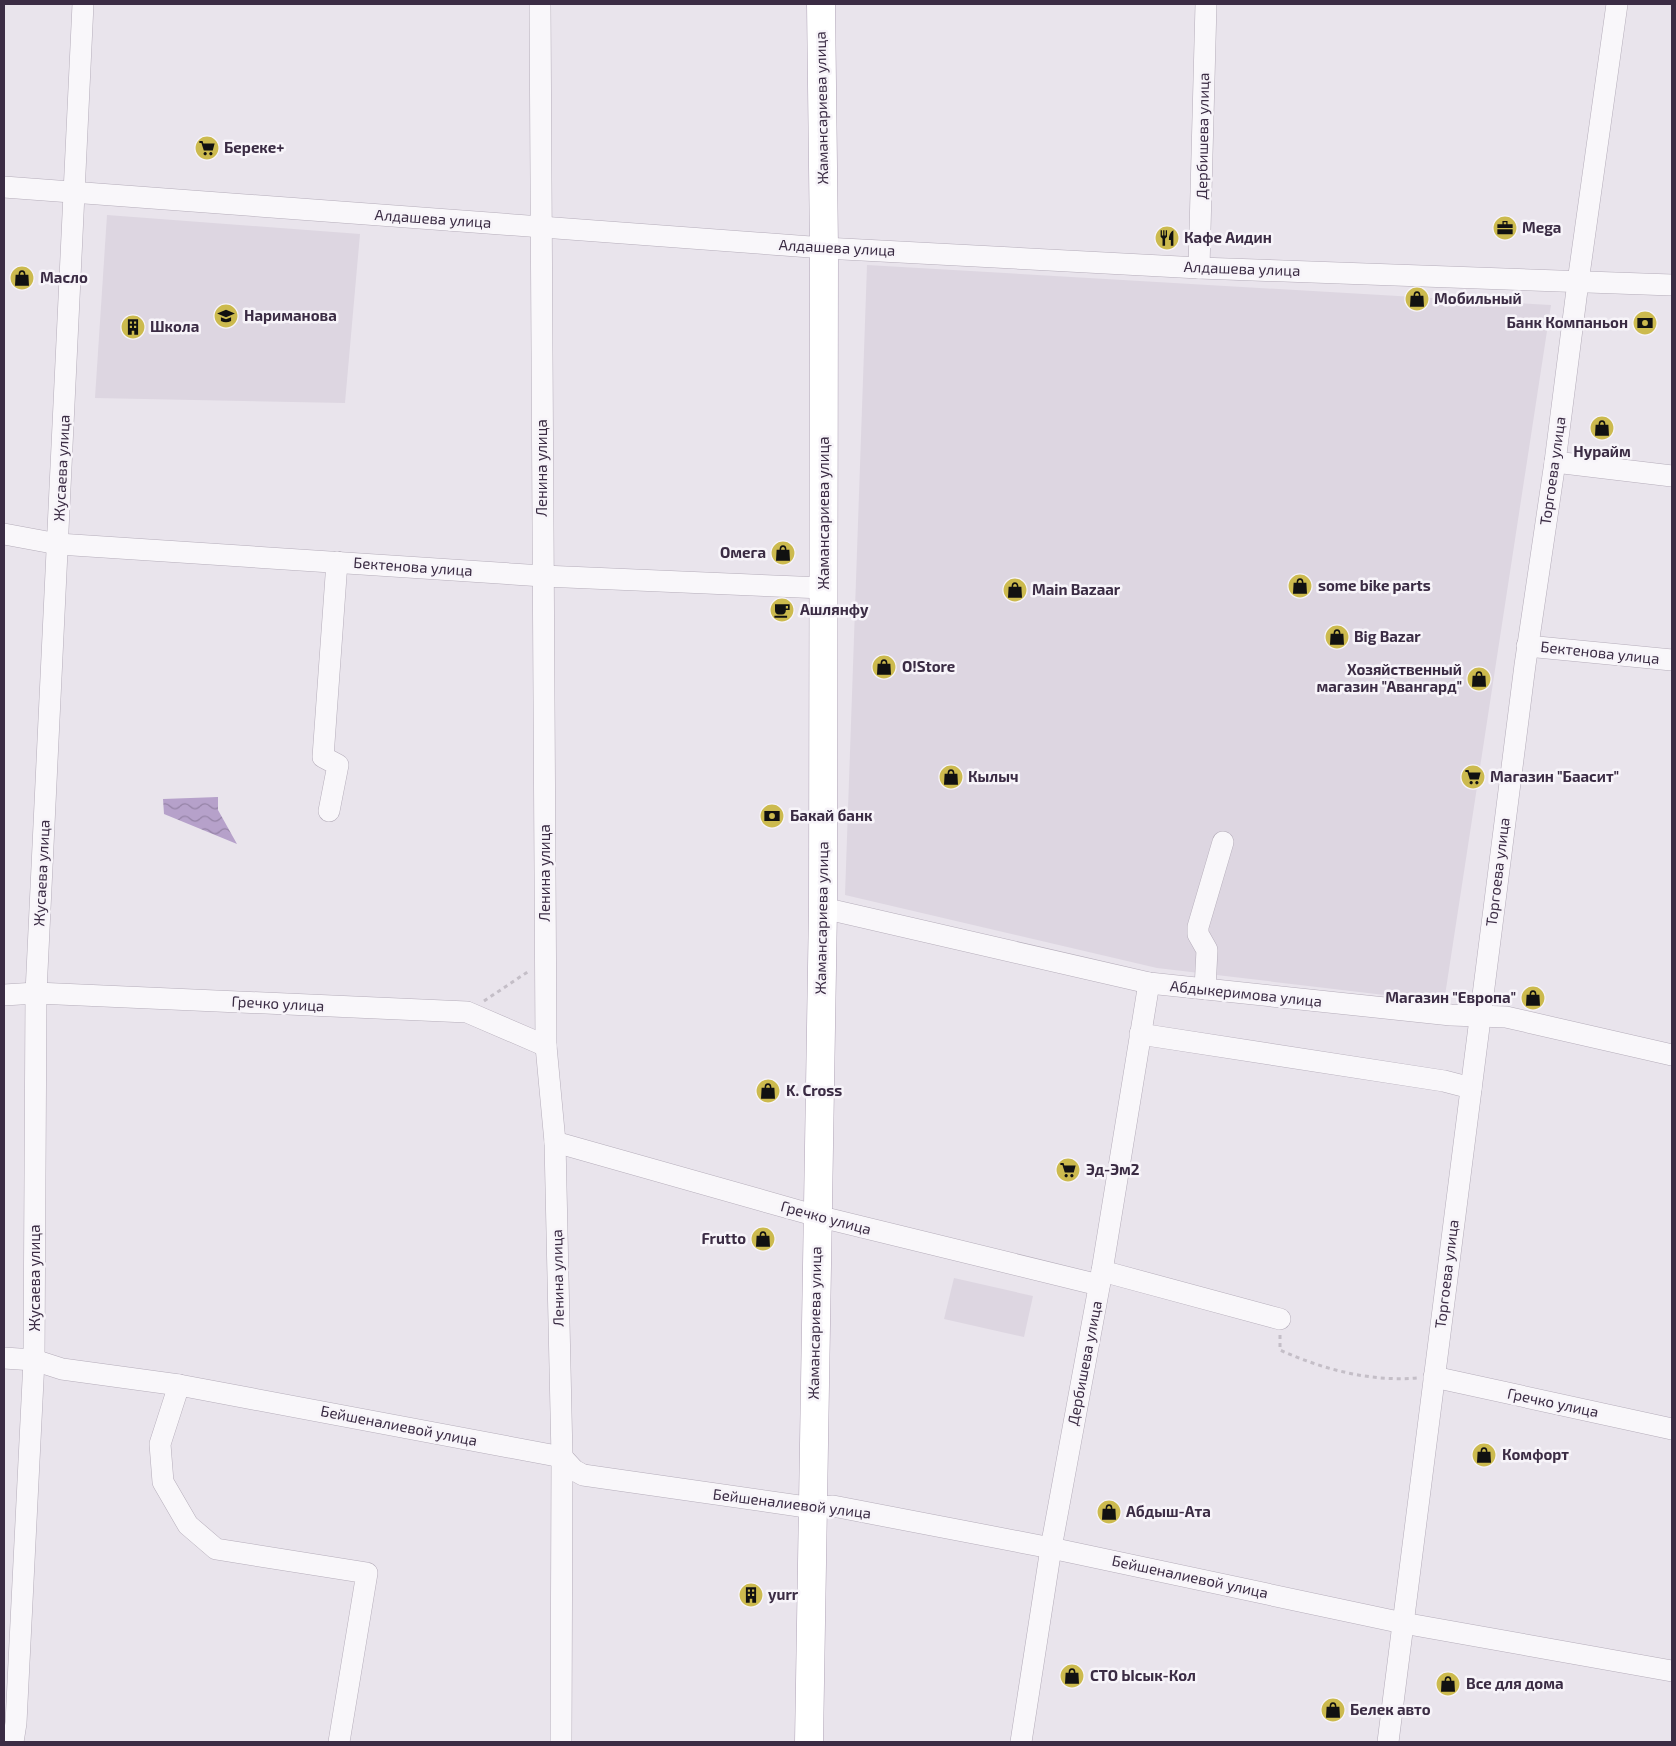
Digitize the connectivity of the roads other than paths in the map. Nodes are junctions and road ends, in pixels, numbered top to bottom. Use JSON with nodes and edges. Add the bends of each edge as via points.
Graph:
{"nodes":[{"id":1,"x":83,"y":4,"type":"edge"},
{"id":2,"x":540,"y":4,"type":"edge"},
{"id":3,"x":821,"y":4,"type":"edge"},
{"id":4,"x":1206,"y":4,"type":"edge"},
{"id":5,"x":1617,"y":4,"type":"edge"},
{"id":6,"x":4,"y":187,"type":"edge"},
{"id":7,"x":75,"y":192,"type":"junction"},
{"id":8,"x":541,"y":227,"type":"junction"},
{"id":9,"x":824,"y":248,"type":"junction"},
{"id":10,"x":1199,"y":268,"type":"junction"},
{"id":11,"x":1578,"y":282,"type":"junction"},
{"id":12,"x":1672,"y":286,"type":"edge"},
{"id":13,"x":1555,"y":462,"type":"junction"},
{"id":14,"x":1672,"y":476,"type":"edge"},
{"id":15,"x":4,"y":534,"type":"edge"},
{"id":16,"x":58,"y":544,"type":"junction"},
{"id":17,"x":337,"y":562,"type":"junction"},
{"id":18,"x":543,"y":576,"type":"junction"},
{"id":19,"x":824,"y":588,"type":"junction"},
{"id":20,"x":1527,"y":646,"type":"junction"},
{"id":21,"x":1672,"y":660,"type":"edge"},
{"id":22,"x":329,"y":811,"type":"dead end"},
{"id":23,"x":1223,"y":842,"type":"dead end"},
{"id":24,"x":824,"y":908,"type":"junction"},
{"id":25,"x":1148,"y":983,"type":"junction"},
{"id":26,"x":1205,"y":989,"type":"junction"},
{"id":27,"x":36,"y":993,"type":"junction"},
{"id":28,"x":4,"y":995,"type":"edge"},
{"id":29,"x":1480,"y":1016,"type":"junction"},
{"id":30,"x":1140,"y":1034,"type":"junction"},
{"id":31,"x":546,"y":1046,"type":"junction"},
{"id":32,"x":1672,"y":1055,"type":"edge"},
{"id":33,"x":1471,"y":1088,"type":"junction"},
{"id":34,"x":555,"y":1142,"type":"junction"},
{"id":35,"x":817,"y":1216,"type":"junction"},
{"id":36,"x":1101,"y":1278,"type":"junction"},
{"id":37,"x":1280,"y":1319,"type":"road end"},
{"id":38,"x":4,"y":1358,"type":"edge"},
{"id":39,"x":34,"y":1360,"type":"junction"},
{"id":40,"x":1434,"y":1376,"type":"junction"},
{"id":41,"x":179,"y":1385,"type":"junction"},
{"id":42,"x":1672,"y":1429,"type":"edge"},
{"id":43,"x":562,"y":1457,"type":"junction"},
{"id":44,"x":813,"y":1508,"type":"junction"},
{"id":45,"x":1051,"y":1548,"type":"junction"},
{"id":46,"x":1403,"y":1623,"type":"junction"},
{"id":47,"x":1672,"y":1671,"type":"edge"},
{"id":48,"x":14,"y":1742,"type":"edge"},
{"id":49,"x":339,"y":1742,"type":"edge"},
{"id":50,"x":561,"y":1742,"type":"edge"},
{"id":51,"x":808,"y":1742,"type":"edge"},
{"id":52,"x":1021,"y":1742,"type":"edge"},
{"id":53,"x":1388,"y":1742,"type":"edge"}],
"edges":[{"from":1,"to":7,"type":"street","name":"Жусаева улица"},
{"from":2,"to":8,"type":"street","name":"Ленина улица"},
{"from":3,"to":9,"type":"main road","name":"Жамансариева улица"},
{"from":4,"to":10,"type":"street","name":"Дербишева улица"},
{"from":5,"to":11,"type":"street","name":"Торгоева улица"},
{"from":6,"to":7,"type":"street","name":"Алдашева улица"},
{"from":7,"to":8,"type":"street","name":"Алдашева улица"},
{"from":7,"to":16,"type":"street","name":"Жусаева улица"},
{"from":8,"to":9,"type":"street","name":"Алдашева улица"},
{"from":8,"to":18,"type":"street","name":"Ленина улица"},
{"from":9,"to":10,"type":"street","name":"Алдашева улица"},
{"from":9,"to":19,"type":"main road","name":"Жамансариева улица"},
{"from":10,"to":11,"type":"street","name":"Алдашева улица"},
{"from":11,"to":12,"type":"street","name":"Алдашева улица"},
{"from":11,"to":13,"type":"street","name":"Торгоева улица"},
{"from":13,"to":14,"type":"street"},
{"from":13,"to":20,"type":"street","name":"Торгоева улица"},
{"from":15,"to":16,"type":"street","name":"Бектенова улица"},
{"from":16,"to":17,"type":"street","name":"Бектенова улица"},
{"from":16,"to":27,"type":"street","name":"Жусаева улица"},
{"from":17,"to":18,"type":"street","name":"Бектенова улица"},
{"from":17,"to":22,"type":"street","via":[[323,757],[338,764]]},
{"from":18,"to":19,"type":"street","name":"Бектенова улица"},
{"from":18,"to":31,"type":"street","name":"Ленина улица"},
{"from":19,"to":24,"type":"main road","name":"Жамансариева улица"},
{"from":20,"to":21,"type":"street","name":"Бектенова улица"},
{"from":20,"to":29,"type":"street","name":"Торгоева улица"},
{"from":23,"to":26,"type":"street","via":[[1198,927],[1198,934],[1207,950]]},
{"from":24,"to":25,"type":"street","name":"Абдыкеримова улица"},
{"from":24,"to":35,"type":"main road","name":"Жамансариева улица"},
{"from":25,"to":26,"type":"street","name":"Абдыкеримова улица"},
{"from":25,"to":30,"type":"street","name":"Дербишева улица"},
{"from":26,"to":29,"type":"street","name":"Абдыкеримова улица","via":[[1451,1016]]},
{"from":27,"to":28,"type":"street","name":"Гречко улица"},
{"from":27,"to":31,"type":"street","name":"Гречко улица","via":[[467,1012]]},
{"from":27,"to":39,"type":"street","name":"Жусаева улица"},
{"from":29,"to":32,"type":"street","name":"Абдыкеримова улица","via":[[1506,1017]]},
{"from":29,"to":33,"type":"street","name":"Торгоева улица"},
{"from":30,"to":33,"type":"street"},
{"from":30,"to":36,"type":"street","name":"Дербишева улица"},
{"from":31,"to":34,"type":"street","name":"Ленина улица"},
{"from":33,"to":40,"type":"street","name":"Торгоева улица"},
{"from":34,"to":35,"type":"street","name":"Гречко улица"},
{"from":34,"to":43,"type":"street","name":"Ленина улица"},
{"from":35,"to":36,"type":"street","name":"Гречко улица"},
{"from":35,"to":44,"type":"main road","name":"Жамансариева улица"},
{"from":36,"to":37,"type":"street","name":"Гречко улица"},
{"from":36,"to":45,"type":"street","name":"Дербишева улица"},
{"from":38,"to":39,"type":"street","name":"Бейшеналиевой улица"},
{"from":39,"to":41,"type":"street","name":"Бейшеналиевой улица","via":[[62,1369]]},
{"from":39,"to":48,"type":"street","name":"Жусаева улица"},
{"from":40,"to":42,"type":"street","name":"Гречко улица"},
{"from":40,"to":46,"type":"street","name":"Торгоева улица"},
{"from":41,"to":43,"type":"street","name":"Бейшеналиевой улица"},
{"from":41,"to":49,"type":"street","via":[[160,1444],[163,1482],[188,1525],[216,1549],[367,1573]]},
{"from":43,"to":44,"type":"street","name":"Бейшеналиевой улица","via":[[584,1475]]},
{"from":43,"to":50,"type":"street","name":"Ленина улица"},
{"from":44,"to":45,"type":"street","name":"Бейшеналиевой улица","via":[[833,1506]]},
{"from":44,"to":51,"type":"main road","name":"Жамансариева улица"},
{"from":45,"to":46,"type":"street","name":"Бейшеналиевой улица"},
{"from":45,"to":52,"type":"street","name":"Дербишева улица"},
{"from":46,"to":47,"type":"street","name":"Бейшеналиевой улица"},
{"from":46,"to":53,"type":"street","name":"Торгоева улица"}]}
